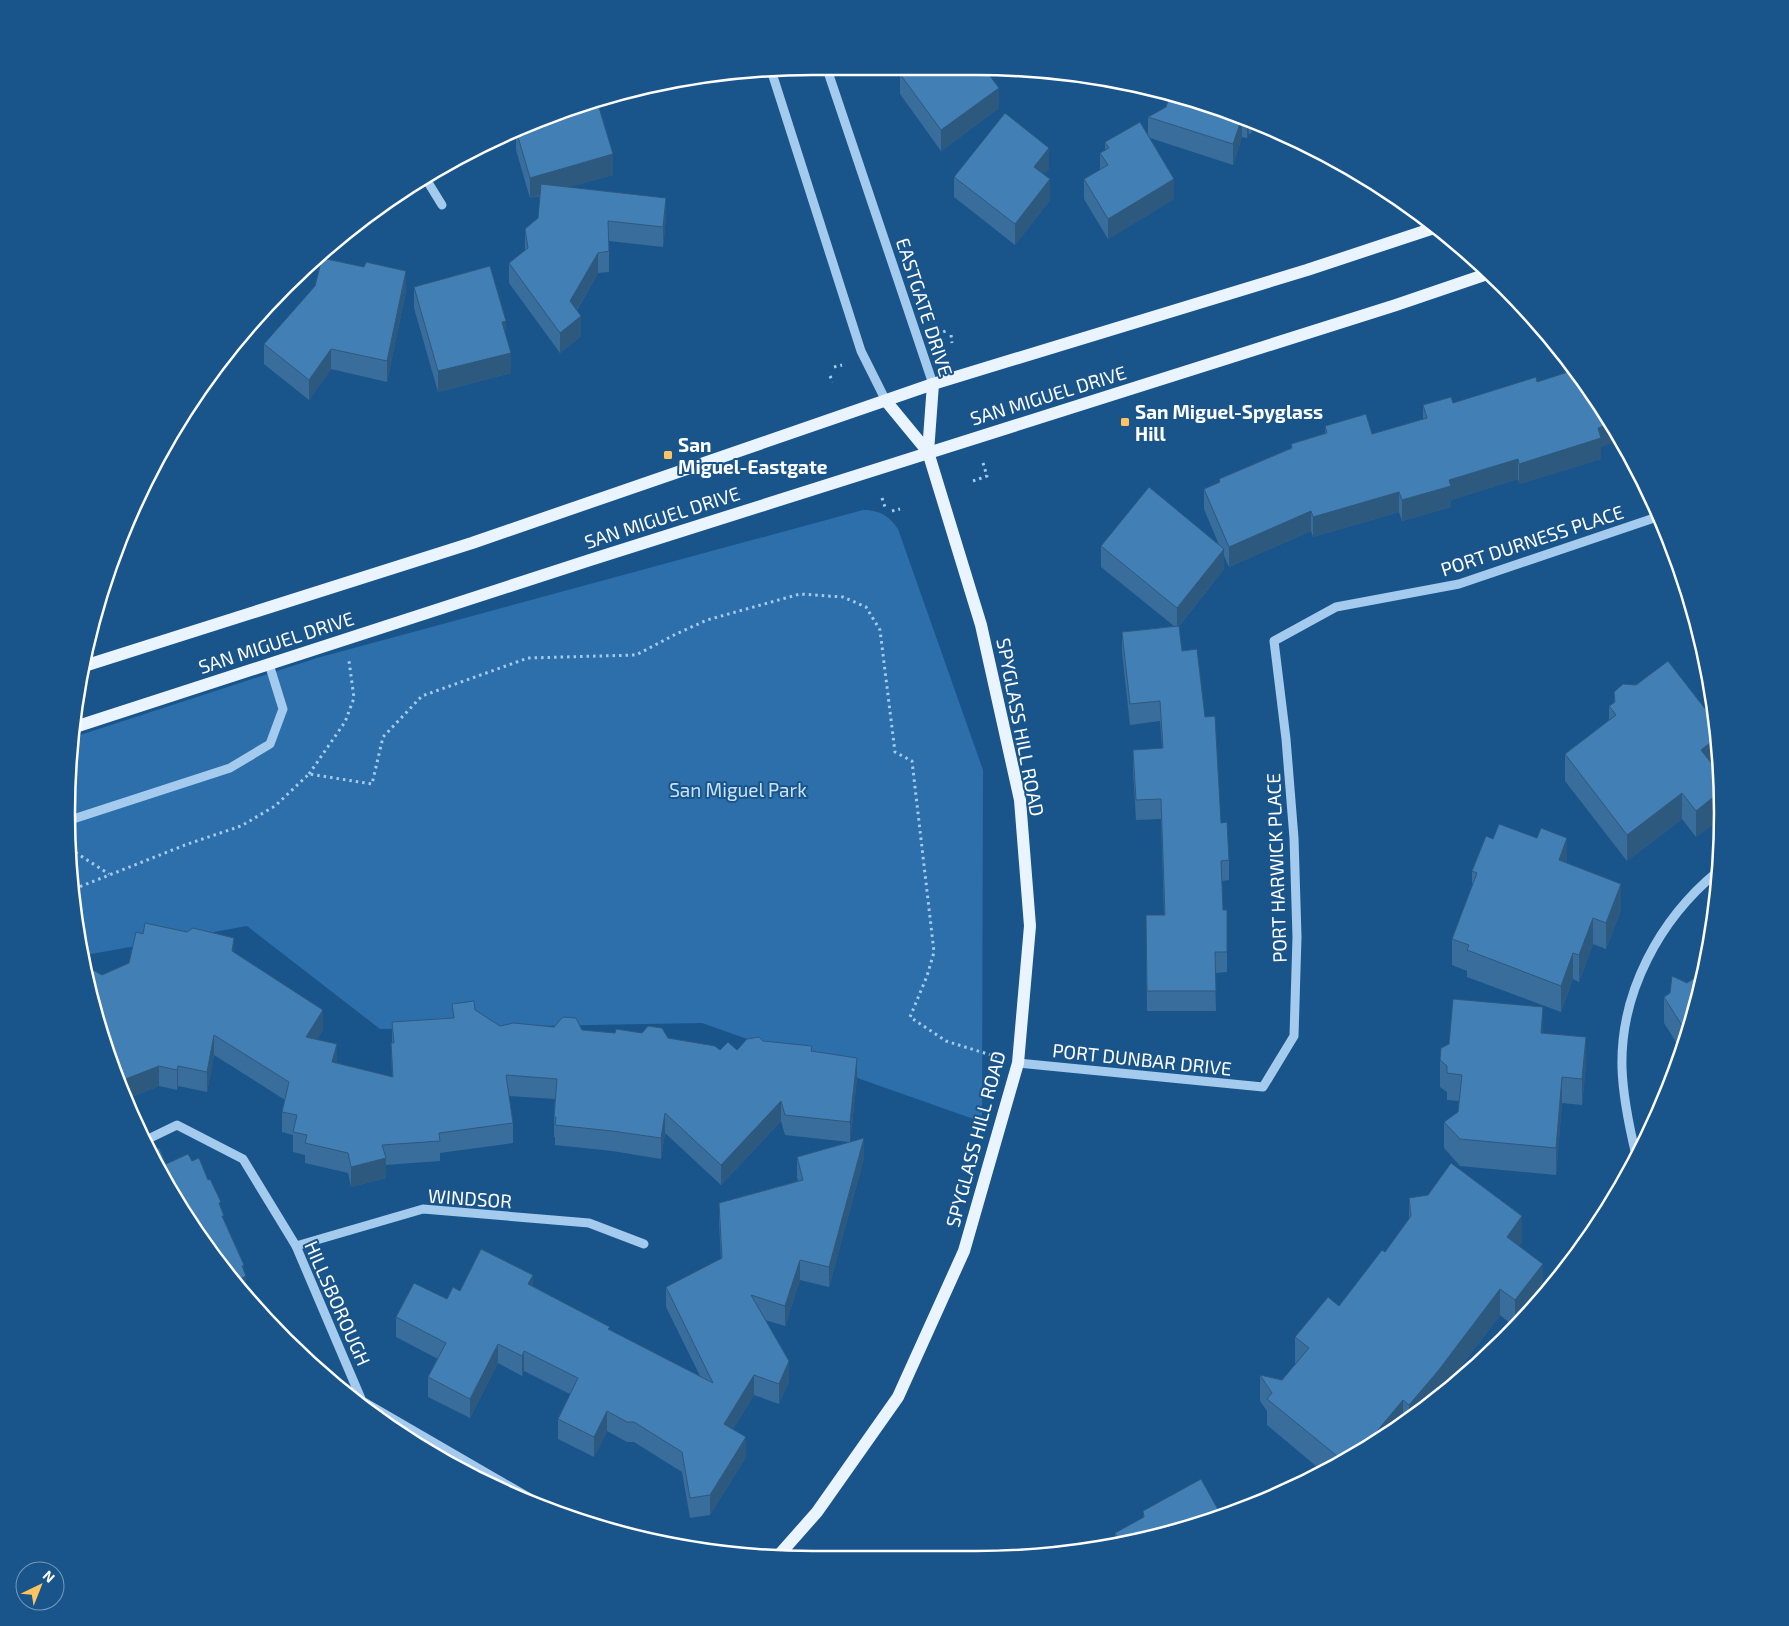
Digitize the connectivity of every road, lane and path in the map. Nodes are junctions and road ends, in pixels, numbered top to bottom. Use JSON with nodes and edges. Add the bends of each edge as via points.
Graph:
{"nodes":[{"id":1,"x":829,"y":75,"type":"edge"},
{"id":2,"x":773,"y":77,"type":"edge"},
{"id":3,"x":429,"y":183,"type":"edge"},
{"id":4,"x":442,"y":205,"type":"dead end"},
{"id":5,"x":1428,"y":230,"type":"edge"},
{"id":6,"x":1482,"y":276,"type":"edge"},
{"id":7,"x":946,"y":331,"type":"dead end"},
{"id":8,"x":936,"y":334,"type":"dead end"},
{"id":9,"x":951,"y":335,"type":"dead end"},
{"id":10,"x":952,"y":343,"type":"dead end"},
{"id":11,"x":842,"y":365,"type":"dead end"},
{"id":12,"x":834,"y":367,"type":"dead end"},
{"id":13,"x":830,"y":376,"type":"dead end"},
{"id":14,"x":833,"y":382,"type":"dead end"},
{"id":15,"x":933,"y":384,"type":"junction"},
{"id":16,"x":886,"y":400,"type":"junction"},
{"id":17,"x":928,"y":452,"type":"junction"},
{"id":18,"x":983,"y":463,"type":"dead end"},
{"id":19,"x":973,"y":481,"type":"dead end"},
{"id":20,"x":882,"y":498,"type":"dead end"},
{"id":21,"x":885,"y":507,"type":"dead end"},
{"id":22,"x":900,"y":509,"type":"dead end"},
{"id":23,"x":892,"y":512,"type":"dead end"},
{"id":24,"x":1652,"y":519,"type":"edge"},
{"id":25,"x":346,"y":639,"type":"junction"},
{"id":26,"x":1274,"y":641,"type":"joint"},
{"id":27,"x":90,"y":663,"type":"edge"},
{"id":28,"x":268,"y":664,"type":"junction"},
{"id":29,"x":80,"y":725,"type":"edge"},
{"id":30,"x":309,"y":774,"type":"junction"},
{"id":31,"x":75,"y":819,"type":"edge"},
{"id":32,"x":77,"y":853,"type":"edge"},
{"id":33,"x":110,"y":874,"type":"junction"},
{"id":34,"x":1711,"y":877,"type":"edge"},
{"id":35,"x":79,"y":887,"type":"edge"},
{"id":36,"x":1018,"y":1063,"type":"junction"},
{"id":37,"x":1263,"y":1087,"type":"joint"},
{"id":38,"x":150,"y":1138,"type":"edge"},
{"id":39,"x":1634,"y":1146,"type":"edge"},
{"id":40,"x":644,"y":1244,"type":"dead end"},
{"id":41,"x":296,"y":1246,"type":"junction"},
{"id":42,"x":357,"y":1393,"type":"edge"},
{"id":43,"x":397,"y":1422,"type":"edge"},
{"id":44,"x":497,"y":1480,"type":"edge"},
{"id":45,"x":784,"y":1550,"type":"edge"}],
"edges":[{"from":1,"to":15,"type":"street","name":"EASTGATE DRIVE"},
{"from":2,"to":16,"type":"street","via":[[861,351]]},
{"from":3,"to":4,"type":"street"},
{"from":5,"to":15,"type":"main road","name":"SAN MIGUEL DRIVE"},
{"from":6,"to":17,"type":"main road","name":"SAN MIGUEL DRIVE"},
{"from":7,"to":8,"type":"path"},
{"from":9,"to":10,"type":"path"},
{"from":11,"to":12,"type":"path"},
{"from":13,"to":14,"type":"path"},
{"from":15,"to":16,"type":"main road","name":"SAN MIGUEL DRIVE"},
{"from":15,"to":17,"type":"main road","name":"EASTGATE DRIVE"},
{"from":16,"to":17,"type":"main road"},
{"from":16,"to":27,"type":"main road","name":"SAN MIGUEL DRIVE","via":[[472,543]]},
{"from":17,"to":25,"type":"main road","name":"SAN MIGUEL DRIVE"},
{"from":17,"to":36,"type":"main road","name":"SPYGLASS HILL ROAD","via":[[981,625],[1020,800],[1030,926]]},
{"from":18,"to":19,"type":"path","via":[[987,476]]},
{"from":20,"to":21,"type":"path"},
{"from":22,"to":23,"type":"path"},
{"from":24,"to":26,"type":"street","name":"PORT DURNESS PLACE","via":[[1459,584],[1336,608]]},
{"from":25,"to":28,"type":"main road","name":"SAN MIGUEL DRIVE"},
{"from":25,"to":30,"type":"path","via":[[354,698],[345,722]]},
{"from":26,"to":37,"type":"street","name":"PORT HARWICK PLACE","via":[[1294,838],[1297,936],[1294,1036]]},
{"from":28,"to":29,"type":"main road","name":"SAN MIGUEL DRIVE"},
{"from":28,"to":31,"type":"street","via":[[283,709],[270,744],[230,768]]},
{"from":30,"to":33,"type":"path","via":[[276,806],[241,826]]},
{"from":30,"to":36,"type":"path","via":[[372,784],[383,737],[422,696],[528,658],[636,656],[707,620],[800,594],[843,596],[866,607],[880,630],[894,752],[912,761],[934,952],[910,1016],[946,1041]]},
{"from":32,"to":33,"type":"path"},
{"from":33,"to":35,"type":"path"},
{"from":34,"to":39,"type":"street","via":[[1672,917],[1650,951],[1634,988],[1625,1027],[1622,1067],[1625,1107]]},
{"from":36,"to":37,"type":"street","name":"PORT DUNBAR DRIVE"},
{"from":36,"to":45,"type":"main road","name":"SPYGLASS HILL ROAD","via":[[964,1251],[898,1397],[817,1512]]},
{"from":38,"to":41,"type":"street","name":"HILLSBOROUGH","via":[[177,1125],[243,1159]]},
{"from":40,"to":41,"type":"street","name":"WINDSOR","via":[[589,1222],[423,1209]]},
{"from":41,"to":42,"type":"street","name":"HILLSBOROUGH"},
{"from":43,"to":44,"type":"street","name":"HILLSBOROUGH"}]}
